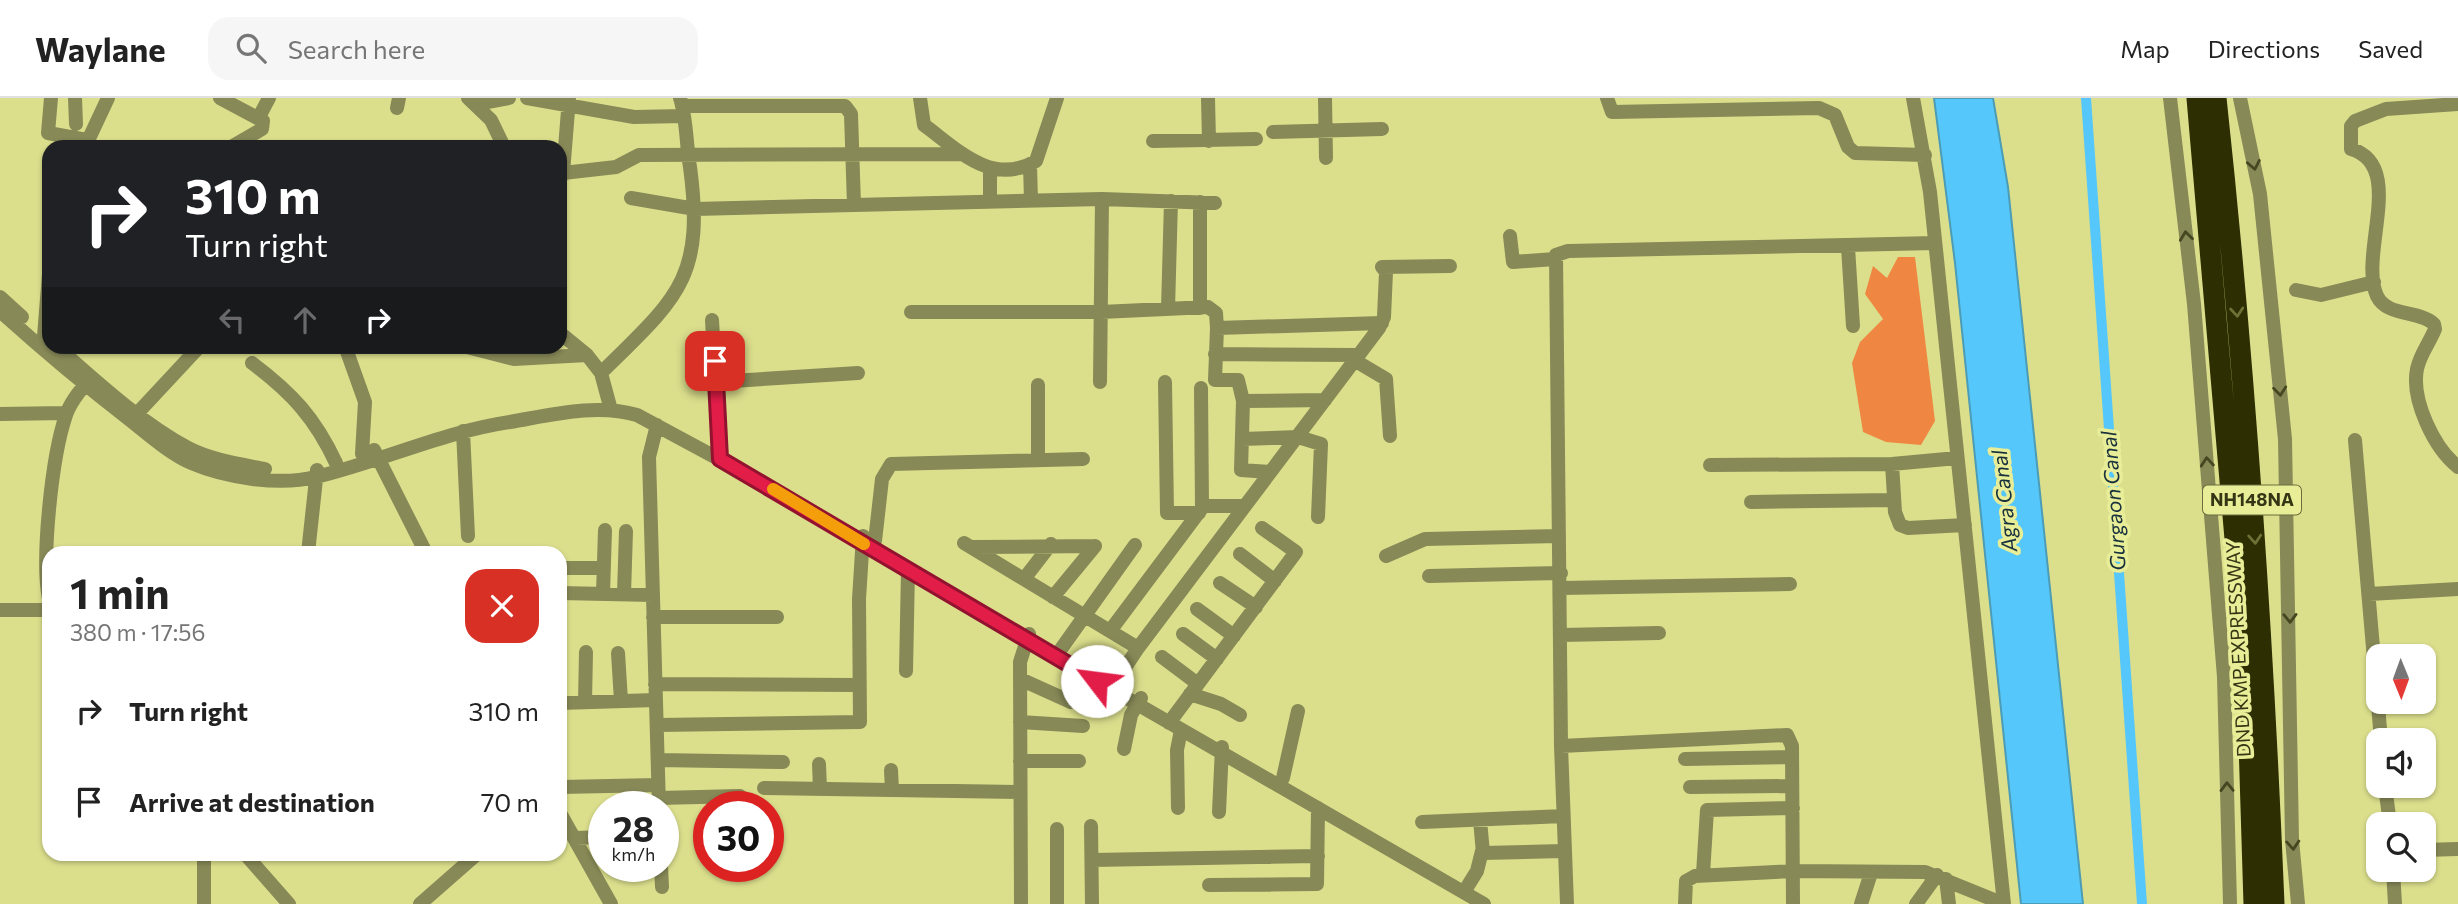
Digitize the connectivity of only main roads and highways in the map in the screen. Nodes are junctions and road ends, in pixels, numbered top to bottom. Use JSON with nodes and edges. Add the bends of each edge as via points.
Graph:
{"nodes":[{"id":1,"x":2197,"y":98,"type":"edge"},
{"id":2,"x":2216,"y":98,"type":"edge"},
{"id":3,"x":2254,"y":904,"type":"edge"},
{"id":4,"x":2274,"y":904,"type":"edge"}],
"edges":[{"from":1,"to":3,"type":"highway","name":"DND KMP EXPRESSWAY","number":"NH148NA","via":[[2247,678]]},
{"from":2,"to":4,"type":"highway","name":"DND KMP EXPRESSWAY","number":"NH148NA","one_way":true,"via":[[2265,679]]}]}
